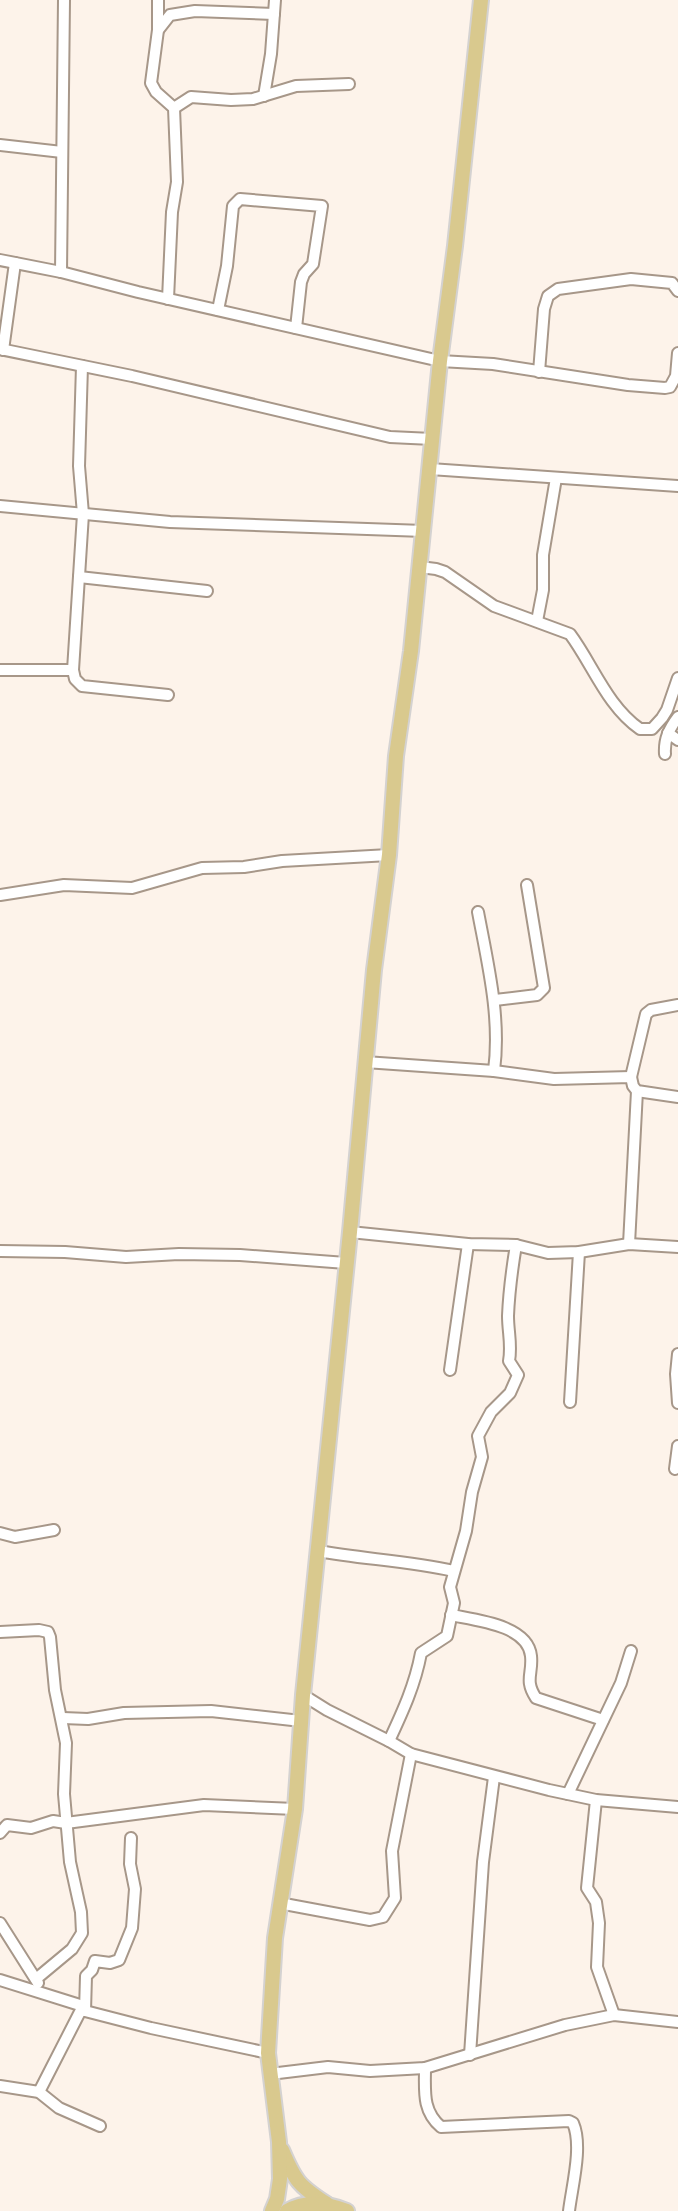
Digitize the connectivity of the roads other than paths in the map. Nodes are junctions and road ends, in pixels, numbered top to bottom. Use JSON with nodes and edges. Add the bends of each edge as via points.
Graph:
{"nodes":[{"id":1,"x":64,"y":0,"type":"edge"},
{"id":2,"x":158,"y":0,"type":"edge"},
{"id":3,"x":275,"y":0,"type":"edge"},
{"id":4,"x":481,"y":0,"type":"edge"},
{"id":5,"x":274,"y":14,"type":"junction"},
{"id":6,"x":158,"y":30,"type":"junction"},
{"id":7,"x":349,"y":84,"type":"dead end"},
{"id":8,"x":264,"y":96,"type":"junction"},
{"id":9,"x":174,"y":108,"type":"junction"},
{"id":10,"x":0,"y":145,"type":"edge"},
{"id":11,"x":62,"y":152,"type":"junction"},
{"id":12,"x":0,"y":260,"type":"edge"},
{"id":13,"x":15,"y":263,"type":"junction"},
{"id":14,"x":61,"y":272,"type":"junction"},
{"id":15,"x":678,"y":291,"type":"edge"},
{"id":16,"x":168,"y":299,"type":"junction"},
{"id":17,"x":218,"y":310,"type":"junction"},
{"id":18,"x":296,"y":328,"type":"junction"},
{"id":19,"x":2,"y":349,"type":"edge"},
{"id":20,"x":678,"y":353,"type":"edge"},
{"id":21,"x":440,"y":361,"type":"junction"},
{"id":22,"x":82,"y":366,"type":"junction"},
{"id":23,"x":539,"y":372,"type":"junction"},
{"id":24,"x":674,"y":388,"type":"edge"},
{"id":25,"x":432,"y":439,"type":"junction"},
{"id":26,"x":430,"y":469,"type":"junction"},
{"id":27,"x":556,"y":478,"type":"junction"},
{"id":28,"x":678,"y":486,"type":"edge"},
{"id":29,"x":0,"y":506,"type":"edge"},
{"id":30,"x":83,"y":514,"type":"junction"},
{"id":31,"x":424,"y":531,"type":"junction"},
{"id":32,"x":420,"y":567,"type":"junction"},
{"id":33,"x":79,"y":577,"type":"junction"},
{"id":34,"x":207,"y":591,"type":"dead end"},
{"id":35,"x":537,"y":621,"type":"junction"},
{"id":36,"x":0,"y":670,"type":"edge"},
{"id":37,"x":73,"y":670,"type":"junction"},
{"id":38,"x":678,"y":678,"type":"edge"},
{"id":39,"x":168,"y":695,"type":"dead end"},
{"id":40,"x":678,"y":717,"type":"edge"},
{"id":41,"x":668,"y":733,"type":"junction"},
{"id":42,"x":678,"y":740,"type":"edge"},
{"id":43,"x":665,"y":754,"type":"dead end"},
{"id":44,"x":389,"y":855,"type":"junction"},
{"id":45,"x":527,"y":885,"type":"dead end"},
{"id":46,"x":0,"y":895,"type":"edge"},
{"id":47,"x":478,"y":912,"type":"dead end"},
{"id":48,"x":495,"y":1000,"type":"junction"},
{"id":49,"x":678,"y":1005,"type":"edge"},
{"id":50,"x":365,"y":1062,"type":"junction"},
{"id":51,"x":494,"y":1071,"type":"junction"},
{"id":52,"x":631,"y":1077,"type":"junction"},
{"id":53,"x":637,"y":1091,"type":"junction"},
{"id":54,"x":678,"y":1097,"type":"edge"},
{"id":55,"x":350,"y":1232,"type":"junction"},
{"id":56,"x":468,"y":1244,"type":"junction"},
{"id":57,"x":629,"y":1244,"type":"junction"},
{"id":58,"x":516,"y":1245,"type":"junction"},
{"id":59,"x":678,"y":1247,"type":"edge"},
{"id":60,"x":0,"y":1251,"type":"edge"},
{"id":61,"x":579,"y":1252,"type":"junction"},
{"id":62,"x":346,"y":1263,"type":"junction"},
{"id":63,"x":678,"y":1354,"type":"edge"},
{"id":64,"x":450,"y":1370,"type":"dead end"},
{"id":65,"x":570,"y":1402,"type":"dead end"},
{"id":66,"x":678,"y":1403,"type":"edge"},
{"id":67,"x":678,"y":1446,"type":"edge"},
{"id":68,"x":675,"y":1469,"type":"dead end"},
{"id":69,"x":54,"y":1530,"type":"dead end"},
{"id":70,"x":0,"y":1533,"type":"edge"},
{"id":71,"x":318,"y":1551,"type":"junction"},
{"id":72,"x":454,"y":1571,"type":"junction"},
{"id":73,"x":451,"y":1615,"type":"junction"},
{"id":74,"x":0,"y":1632,"type":"edge"},
{"id":75,"x":631,"y":1651,"type":"dead end"},
{"id":76,"x":303,"y":1695,"type":"junction"},
{"id":77,"x":63,"y":1718,"type":"junction"},
{"id":78,"x":603,"y":1720,"type":"junction"},
{"id":79,"x":301,"y":1721,"type":"junction"},
{"id":80,"x":389,"y":1741,"type":"junction"},
{"id":81,"x":411,"y":1754,"type":"junction"},
{"id":82,"x":494,"y":1777,"type":"junction"},
{"id":83,"x":568,"y":1794,"type":"junction"},
{"id":84,"x":596,"y":1800,"type":"junction"},
{"id":85,"x":678,"y":1807,"type":"edge"},
{"id":86,"x":295,"y":1809,"type":"junction"},
{"id":87,"x":66,"y":1823,"type":"junction"},
{"id":88,"x":0,"y":1833,"type":"edge"},
{"id":89,"x":131,"y":1838,"type":"dead end"},
{"id":90,"x":279,"y":1903,"type":"junction"},
{"id":91,"x":0,"y":1923,"type":"edge"},
{"id":92,"x":36,"y":1979,"type":"junction"},
{"id":93,"x":0,"y":1980,"type":"edge"},
{"id":94,"x":47,"y":1994,"type":"junction"},
{"id":95,"x":84,"y":2008,"type":"junction"},
{"id":96,"x":614,"y":2015,"type":"junction"},
{"id":97,"x":678,"y":2022,"type":"edge"},
{"id":98,"x":268,"y":2053,"type":"junction"},
{"id":99,"x":470,"y":2055,"type":"junction"},
{"id":100,"x":425,"y":2068,"type":"junction"},
{"id":101,"x":270,"y":2074,"type":"junction"},
{"id":102,"x":0,"y":2086,"type":"edge"},
{"id":103,"x":39,"y":2092,"type":"junction"},
{"id":104,"x":100,"y":2126,"type":"dead end"},
{"id":105,"x":279,"y":2142,"type":"junction"},
{"id":106,"x":327,"y":2204,"type":"junction"},
{"id":107,"x":272,"y":2211,"type":"edge"},
{"id":108,"x":287,"y":2211,"type":"edge"},
{"id":109,"x":347,"y":2211,"type":"edge"},
{"id":110,"x":569,"y":2211,"type":"edge"}],
"edges":[{"from":1,"to":11,"type":"street"},
{"from":2,"to":6,"type":"street"},
{"from":3,"to":5,"type":"street"},
{"from":4,"to":21,"type":"main road"},
{"from":5,"to":6,"type":"street","via":[[195,11],[170,15]]},
{"from":5,"to":8,"type":"street"},
{"from":6,"to":9,"type":"street","via":[[151,83]]},
{"from":7,"to":8,"type":"street","via":[[307,84]]},
{"from":8,"to":9,"type":"street","via":[[191,97]]},
{"from":9,"to":16,"type":"street","via":[[177,182]]},
{"from":10,"to":11,"type":"street"},
{"from":11,"to":14,"type":"street"},
{"from":12,"to":13,"type":"street"},
{"from":13,"to":14,"type":"street"},
{"from":13,"to":19,"type":"street"},
{"from":14,"to":16,"type":"street"},
{"from":15,"to":23,"type":"street","via":[[672,283],[631,279],[558,289],[548,296],[544,309]]},
{"from":16,"to":17,"type":"street"},
{"from":17,"to":18,"type":"street"},
{"from":17,"to":18,"type":"street","via":[[233,206],[240,199],[322,206],[313,264],[301,282]]},
{"from":18,"to":21,"type":"street"},
{"from":19,"to":22,"type":"street"},
{"from":20,"to":24,"type":"street"},
{"from":21,"to":23,"type":"street"},
{"from":21,"to":25,"type":"main road"},
{"from":22,"to":25,"type":"street","via":[[390,437]]},
{"from":22,"to":30,"type":"street"},
{"from":23,"to":24,"type":"street"},
{"from":25,"to":26,"type":"main road"},
{"from":26,"to":27,"type":"street"},
{"from":26,"to":31,"type":"main road"},
{"from":27,"to":28,"type":"street"},
{"from":27,"to":35,"type":"street"},
{"from":29,"to":30,"type":"street"},
{"from":30,"to":31,"type":"street"},
{"from":30,"to":33,"type":"street"},
{"from":31,"to":32,"type":"main road"},
{"from":32,"to":35,"type":"street","via":[[445,572],[494,606]]},
{"from":32,"to":44,"type":"main road"},
{"from":33,"to":34,"type":"street"},
{"from":33,"to":37,"type":"street"},
{"from":35,"to":38,"type":"street","via":[[570,634],[621,712],[640,729],[652,729],[662,718]]},
{"from":36,"to":37,"type":"street"},
{"from":37,"to":39,"type":"street","via":[[82,686]]},
{"from":40,"to":41,"type":"street"},
{"from":41,"to":42,"type":"street"},
{"from":41,"to":43,"type":"street"},
{"from":44,"to":46,"type":"street","via":[[202,868],[132,888],[64,885]]},
{"from":44,"to":50,"type":"main road"},
{"from":45,"to":48,"type":"street","via":[[544,988],[537,995]]},
{"from":47,"to":48,"type":"street"},
{"from":48,"to":51,"type":"street"},
{"from":49,"to":52,"type":"street","via":[[646,1014]]},
{"from":50,"to":51,"type":"street"},
{"from":50,"to":55,"type":"main road"},
{"from":51,"to":52,"type":"street","via":[[554,1079]]},
{"from":52,"to":53,"type":"street"},
{"from":53,"to":54,"type":"street"},
{"from":53,"to":57,"type":"street"},
{"from":55,"to":56,"type":"street"},
{"from":55,"to":62,"type":"main road"},
{"from":56,"to":58,"type":"street"},
{"from":56,"to":64,"type":"street"},
{"from":57,"to":59,"type":"street"},
{"from":57,"to":61,"type":"street"},
{"from":58,"to":61,"type":"street","via":[[548,1253]]},
{"from":58,"to":72,"type":"street","via":[[508,1321],[509,1361],[518,1375],[478,1436],[482,1457]]},
{"from":60,"to":62,"type":"street","via":[[240,1255]]},
{"from":61,"to":65,"type":"street"},
{"from":62,"to":71,"type":"main road"},
{"from":63,"to":66,"type":"street"},
{"from":67,"to":68,"type":"street"},
{"from":69,"to":70,"type":"street","via":[[15,1537]]},
{"from":71,"to":72,"type":"street"},
{"from":71,"to":76,"type":"main road"},
{"from":72,"to":73,"type":"street"},
{"from":73,"to":78,"type":"street","via":[[518,1634],[529,1648],[528,1678],[536,1698]]},
{"from":73,"to":80,"type":"street","via":[[447,1636],[421,1653],[410,1698]]},
{"from":74,"to":77,"type":"street","via":[[48,1632]]},
{"from":75,"to":78,"type":"street"},
{"from":76,"to":79,"type":"main road"},
{"from":76,"to":80,"type":"street"},
{"from":77,"to":79,"type":"street","via":[[211,1711]]},
{"from":77,"to":87,"type":"street"},
{"from":78,"to":83,"type":"street"},
{"from":79,"to":86,"type":"main road"},
{"from":80,"to":81,"type":"street"},
{"from":81,"to":82,"type":"street"},
{"from":81,"to":90,"type":"street","via":[[392,1851],[395,1898],[383,1917],[370,1920]]},
{"from":82,"to":83,"type":"street"},
{"from":82,"to":99,"type":"street"},
{"from":83,"to":84,"type":"street"},
{"from":84,"to":85,"type":"street"},
{"from":84,"to":96,"type":"street","via":[[587,1888],[599,1923],[597,1967]]},
{"from":86,"to":87,"type":"street","via":[[204,1805]]},
{"from":86,"to":90,"type":"main road"},
{"from":87,"to":88,"type":"street","via":[[7,1825]]},
{"from":87,"to":92,"type":"street","via":[[82,1933],[72,1949]]},
{"from":89,"to":95,"type":"street","via":[[132,1928],[119,1960],[95,1961],[86,1976]]},
{"from":90,"to":98,"type":"main road"},
{"from":91,"to":92,"type":"street"},
{"from":92,"to":94,"type":"street"},
{"from":93,"to":94,"type":"street"},
{"from":94,"to":95,"type":"street"},
{"from":95,"to":98,"type":"street"},
{"from":95,"to":103,"type":"street"},
{"from":96,"to":97,"type":"street"},
{"from":96,"to":99,"type":"street"},
{"from":98,"to":101,"type":"main road"},
{"from":99,"to":100,"type":"street"},
{"from":100,"to":101,"type":"street","via":[[328,2067]]},
{"from":100,"to":110,"type":"street","via":[[426,2108],[441,2127],[573,2123],[577,2154]]},
{"from":101,"to":105,"type":"main road"},
{"from":102,"to":103,"type":"street"},
{"from":103,"to":104,"type":"street","via":[[59,2108]]},
{"from":105,"to":106,"type":"main road","via":[[296,2180]]},
{"from":105,"to":107,"type":"main road","via":[[279,2187]]},
{"from":106,"to":108,"type":"main road"},
{"from":106,"to":109,"type":"main road"}]}
